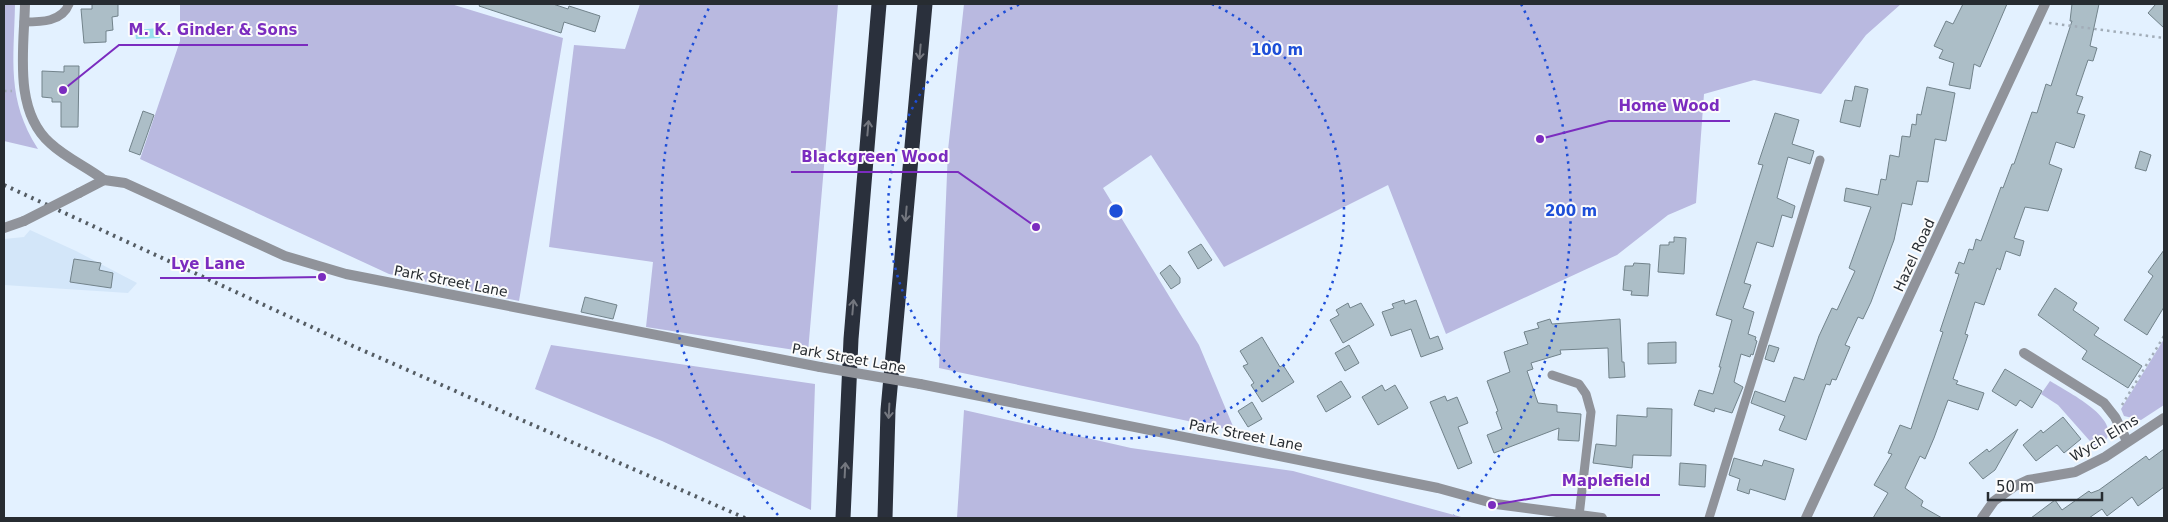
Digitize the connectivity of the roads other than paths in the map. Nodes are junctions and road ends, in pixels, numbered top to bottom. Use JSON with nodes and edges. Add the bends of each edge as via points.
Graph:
{"nodes":[{"id":1,"x":25,"y":4,"type":"edge"},
{"id":2,"x":68,"y":4,"type":"edge"},
{"id":3,"x":879,"y":4,"type":"edge"},
{"id":4,"x":925,"y":4,"type":"edge"},
{"id":5,"x":2045,"y":4,"type":"edge"},
{"id":6,"x":24,"y":22,"type":"junction"},
{"id":7,"x":1820,"y":160,"type":"dead end"},
{"id":8,"x":104,"y":180,"type":"junction"},
{"id":9,"x":4,"y":228,"type":"edge"},
{"id":10,"x":2024,"y":353,"type":"dead end"},
{"id":11,"x":1552,"y":375,"type":"dead end"},
{"id":12,"x":2164,"y":418,"type":"edge"},
{"id":13,"x":2127,"y":441,"type":"junction"},
{"id":14,"x":1579,"y":516,"type":"junction"},
{"id":15,"x":843,"y":518,"type":"edge"},
{"id":16,"x":885,"y":518,"type":"edge"},
{"id":17,"x":1602,"y":518,"type":"edge"},
{"id":18,"x":1709,"y":518,"type":"edge"},
{"id":19,"x":1806,"y":518,"type":"edge"},
{"id":20,"x":1982,"y":518,"type":"edge"}],
"edges":[{"from":1,"to":6,"type":"street"},
{"from":2,"to":6,"type":"lane","via":[[56,18]]},
{"from":15,"to":3,"type":"highway","one_way":true,"via":[[851,339]]},
{"from":4,"to":16,"type":"highway","one_way":true,"via":[[888,410]]},
{"from":5,"to":19,"type":"street","name":"Hazel Road"},
{"from":6,"to":8,"type":"street","via":[[25,91],[39,131],[50,144]]},
{"from":7,"to":18,"type":"lane"},
{"from":8,"to":9,"type":"street","bridge":true},
{"from":8,"to":14,"type":"street","name":"Park Street Lane","bridge":true,"via":[[125,182],[285,256],[346,274],[920,384],[1438,488],[1496,504]]},
{"from":10,"to":13,"type":"street","via":[[2104,403]]},
{"from":11,"to":14,"type":"lane","via":[[1579,384],[1592,412]]},
{"from":12,"to":13,"type":"street","name":"Wych Elms"},
{"from":13,"to":20,"type":"street","name":"Wych Elms","via":[[2075,472],[2028,480],[2015,486],[1994,500]]},
{"from":14,"to":17,"type":"street","name":"Park Street Lane"}]}
